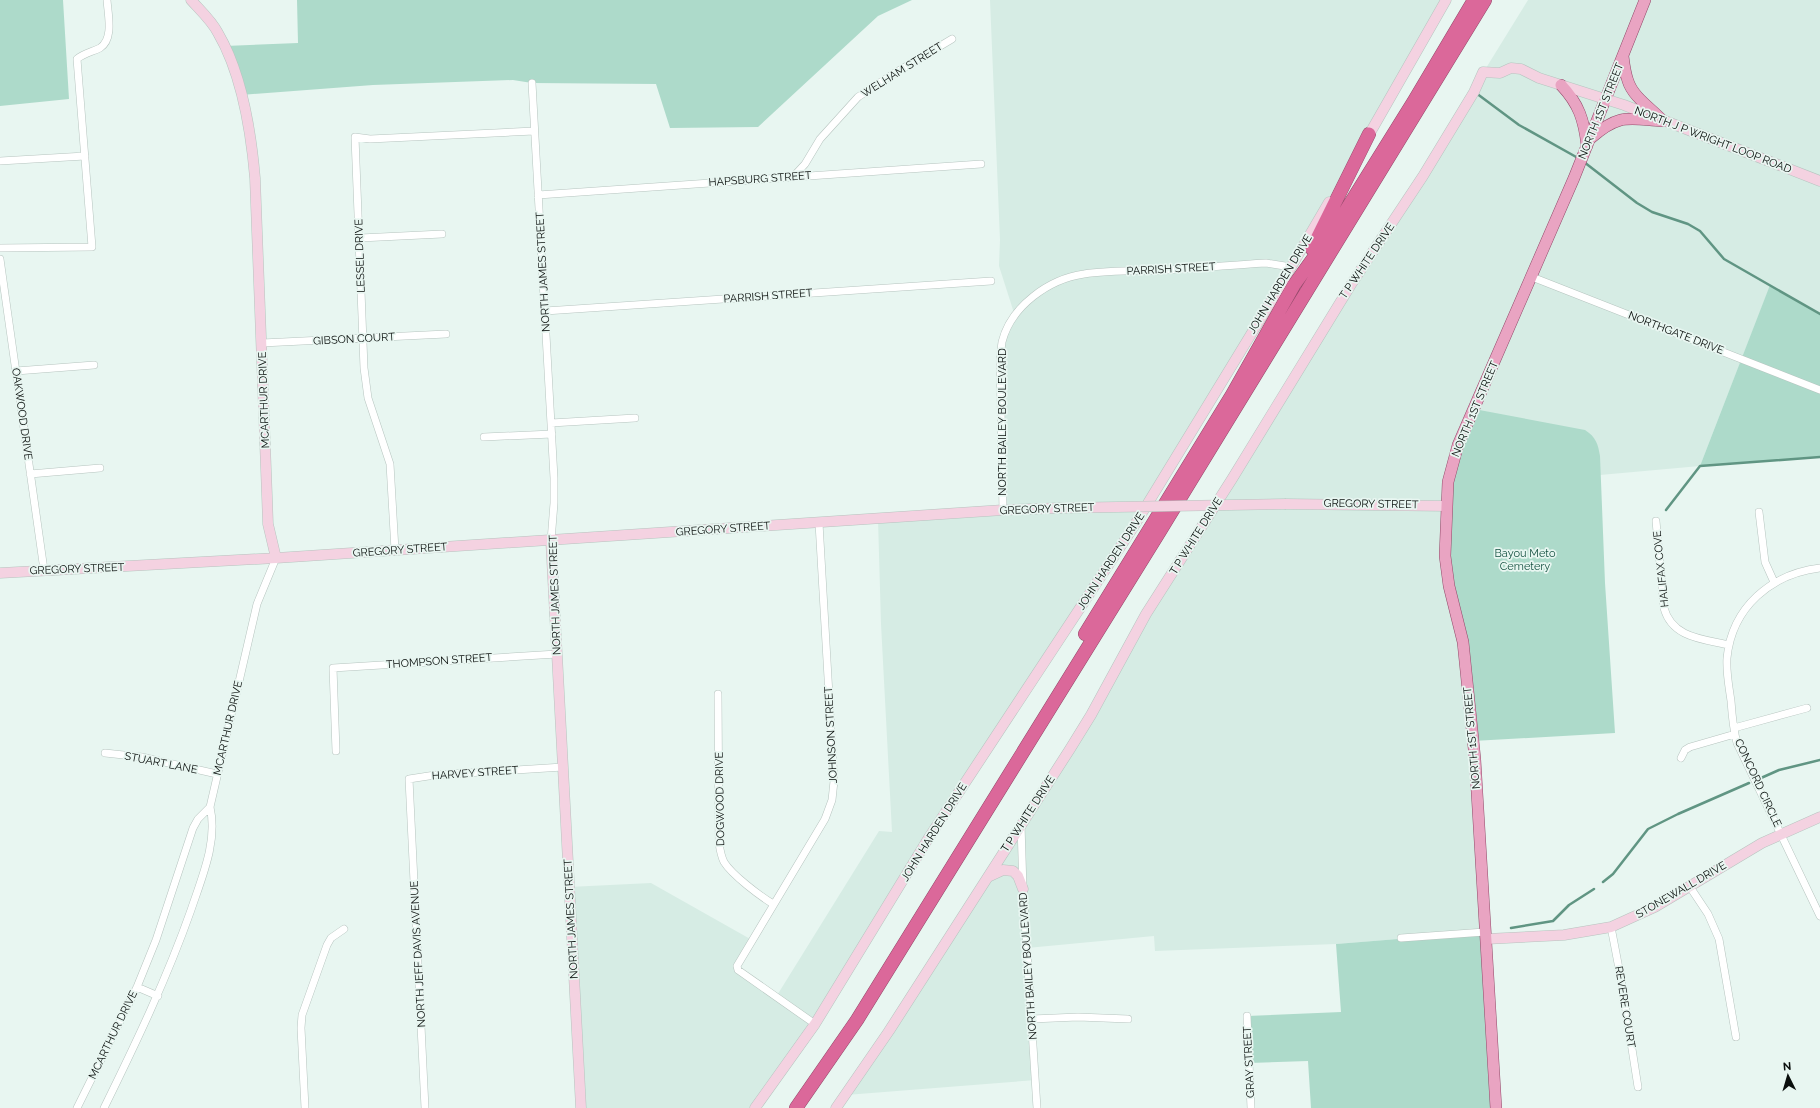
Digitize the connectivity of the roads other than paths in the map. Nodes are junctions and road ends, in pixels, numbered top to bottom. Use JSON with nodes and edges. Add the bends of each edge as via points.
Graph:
{"nodes":[{"id":1,"x":107,"y":0,"type":"edge"},
{"id":2,"x":190,"y":0,"type":"edge"},
{"id":3,"x":1446,"y":0,"type":"edge"},
{"id":4,"x":1474,"y":0,"type":"edge"},
{"id":5,"x":1485,"y":0,"type":"edge"},
{"id":6,"x":1645,"y":0,"type":"edge"},
{"id":7,"x":952,"y":39,"type":"dead end"},
{"id":8,"x":1623,"y":56,"type":"junction"},
{"id":9,"x":532,"y":83,"type":"dead end"},
{"id":10,"x":1561,"y":84,"type":"junction"},
{"id":11,"x":1606,"y":99,"type":"junction"},
{"id":12,"x":1663,"y":120,"type":"junction"},
{"id":13,"x":534,"y":131,"type":"junction"},
{"id":14,"x":1369,"y":134,"type":"junction"},
{"id":15,"x":1589,"y":143,"type":"junction"},
{"id":16,"x":85,"y":156,"type":"junction"},
{"id":17,"x":0,"y":161,"type":"edge"},
{"id":18,"x":981,"y":164,"type":"dead end"},
{"id":19,"x":793,"y":177,"type":"junction"},
{"id":20,"x":1820,"y":182,"type":"edge"},
{"id":21,"x":538,"y":195,"type":"junction"},
{"id":22,"x":442,"y":234,"type":"dead end"},
{"id":23,"x":360,"y":238,"type":"junction"},
{"id":24,"x":0,"y":248,"type":"edge"},
{"id":25,"x":0,"y":259,"type":"edge"},
{"id":26,"x":1291,"y":267,"type":"junction"},
{"id":27,"x":1532,"y":277,"type":"junction"},
{"id":28,"x":991,"y":281,"type":"dead end"},
{"id":29,"x":1053,"y":284,"type":"joint"},
{"id":30,"x":1294,"y":285,"type":"junction"},
{"id":31,"x":544,"y":311,"type":"junction"},
{"id":32,"x":446,"y":334,"type":"dead end"},
{"id":33,"x":363,"y":338,"type":"junction"},
{"id":34,"x":262,"y":343,"type":"junction"},
{"id":35,"x":94,"y":365,"type":"dead end"},
{"id":36,"x":16,"y":372,"type":"junction"},
{"id":37,"x":1820,"y":390,"type":"edge"},
{"id":38,"x":635,"y":418,"type":"dead end"},
{"id":39,"x":551,"y":422,"type":"junction"},
{"id":40,"x":552,"y":434,"type":"junction"},
{"id":41,"x":484,"y":437,"type":"dead end"},
{"id":42,"x":100,"y":468,"type":"dead end"},
{"id":43,"x":30,"y":474,"type":"junction"},
{"id":44,"x":1447,"y":506,"type":"junction"},
{"id":45,"x":1003,"y":510,"type":"junction"},
{"id":46,"x":1759,"y":512,"type":"dead end"},
{"id":47,"x":1656,"y":521,"type":"dead end"},
{"id":48,"x":819,"y":524,"type":"junction"},
{"id":49,"x":551,"y":541,"type":"junction"},
{"id":50,"x":396,"y":550,"type":"junction"},
{"id":51,"x":276,"y":558,"type":"junction"},
{"id":52,"x":1820,"y":568,"type":"edge"},
{"id":53,"x":44,"y":570,"type":"junction"},
{"id":54,"x":0,"y":573,"type":"edge"},
{"id":55,"x":1774,"y":582,"type":"junction"},
{"id":56,"x":1729,"y":645,"type":"junction"},
{"id":57,"x":557,"y":654,"type":"junction"},
{"id":58,"x":718,"y":694,"type":"dead end"},
{"id":59,"x":1807,"y":708,"type":"dead end"},
{"id":60,"x":1734,"y":731,"type":"junction"},
{"id":61,"x":336,"y":751,"type":"dead end"},
{"id":62,"x":105,"y":753,"type":"dead end"},
{"id":63,"x":1681,"y":758,"type":"dead end"},
{"id":64,"x":564,"y":767,"type":"junction"},
{"id":65,"x":217,"y":774,"type":"junction"},
{"id":66,"x":410,"y":801,"type":"joint"},
{"id":67,"x":210,"y":806,"type":"junction"},
{"id":68,"x":1820,"y":817,"type":"edge"},
{"id":69,"x":1021,"y":825,"type":"junction"},
{"id":70,"x":1782,"y":834,"type":"junction"},
{"id":71,"x":988,"y":877,"type":"junction"},
{"id":72,"x":1690,"y":887,"type":"junction"},
{"id":73,"x":1023,"y":889,"type":"junction"},
{"id":74,"x":773,"y":904,"type":"junction"},
{"id":75,"x":1820,"y":916,"type":"edge"},
{"id":76,"x":1611,"y":927,"type":"junction"},
{"id":77,"x":344,"y":929,"type":"dead end"},
{"id":78,"x":1486,"y":936,"type":"junction"},
{"id":79,"x":1401,"y":938,"type":"dead end"},
{"id":80,"x":137,"y":987,"type":"junction"},
{"id":81,"x":158,"y":996,"type":"junction"},
{"id":82,"x":1247,"y":1016,"type":"dead end"},
{"id":83,"x":1032,"y":1019,"type":"junction"},
{"id":84,"x":1128,"y":1019,"type":"dead end"},
{"id":85,"x":815,"y":1024,"type":"junction"},
{"id":86,"x":1736,"y":1037,"type":"dead end"},
{"id":87,"x":1638,"y":1087,"type":"dead end"},
{"id":88,"x":77,"y":1108,"type":"edge"},
{"id":89,"x":104,"y":1108,"type":"edge"},
{"id":90,"x":305,"y":1108,"type":"edge"},
{"id":91,"x":425,"y":1108,"type":"edge"},
{"id":92,"x":581,"y":1108,"type":"edge"},
{"id":93,"x":755,"y":1108,"type":"edge"},
{"id":94,"x":786,"y":1108,"type":"edge"},
{"id":95,"x":796,"y":1108,"type":"edge"},
{"id":96,"x":836,"y":1108,"type":"edge"},
{"id":97,"x":1037,"y":1108,"type":"edge"},
{"id":98,"x":1251,"y":1108,"type":"edge"},
{"id":99,"x":1496,"y":1108,"type":"edge"}],
"edges":[{"from":1,"to":16,"type":"street","via":[[109,36],[99,48],[77,59]]},
{"from":2,"to":34,"type":"street","name":"MCARTHUR DRIVE","via":[[214,27],[225,46],[249,127],[255,178]]},
{"from":3,"to":14,"type":"street","name":"JOHN HARDEN DRIVE"},
{"from":4,"to":30,"type":"highway","via":[[1333,231]]},
{"from":5,"to":95,"type":"highway","via":[[936,893],[857,1020]]},
{"from":6,"to":8,"type":"main road","name":"NORTH 1ST STREET"},
{"from":7,"to":19,"type":"street","name":"WELHAM STREET","via":[[858,97],[820,139],[805,164]]},
{"from":8,"to":11,"type":"main road","name":"NORTH 1ST STREET"},
{"from":8,"to":12,"type":"main road","via":[[1631,88]]},
{"from":9,"to":13,"type":"street","name":"NORTH JAMES STREET"},
{"from":10,"to":11,"type":"street","name":"T P WHITE DRIVE"},
{"from":10,"to":15,"type":"main road","via":[[1572,96]]},
{"from":10,"to":69,"type":"street","name":"T P WHITE DRIVE","via":[[1516,68],[1484,72],[1422,176],[1352,283],[1146,614],[1091,715]]},
{"from":11,"to":12,"type":"street","name":"NORTH J P WRIGHT LOOP ROAD"},
{"from":11,"to":15,"type":"main road","name":"NORTH 1ST STREET"},
{"from":12,"to":15,"type":"main road","via":[[1624,118],[1602,128]]},
{"from":12,"to":20,"type":"street","name":"NORTH J P WRIGHT LOOP ROAD"},
{"from":13,"to":21,"type":"street","name":"NORTH JAMES STREET"},
{"from":13,"to":23,"type":"street","name":"LESSEL DRIVE","via":[[370,139],[355,137]]},
{"from":14,"to":26,"type":"street","name":"JOHN HARDEN DRIVE"},
{"from":14,"to":30,"type":"highway"},
{"from":15,"to":27,"type":"main road","name":"NORTH 1ST STREET"},
{"from":16,"to":17,"type":"street"},
{"from":16,"to":24,"type":"street","via":[[92,247]]},
{"from":18,"to":19,"type":"street","name":"HAPSBURG STREET"},
{"from":19,"to":21,"type":"street","name":"HAPSBURG STREET"},
{"from":21,"to":31,"type":"street","name":"NORTH JAMES STREET"},
{"from":22,"to":23,"type":"street"},
{"from":23,"to":33,"type":"street","name":"LESSEL DRIVE"},
{"from":25,"to":36,"type":"street","name":"OAKWOOD DRIVE"},
{"from":26,"to":29,"type":"street","name":"PARRISH STREET","via":[[1266,263],[1084,274]]},
{"from":26,"to":85,"type":"street","name":"JOHN HARDEN DRIVE","via":[[1134,526],[928,839]]},
{"from":27,"to":37,"type":"street","name":"NORTHGATE DRIVE"},
{"from":27,"to":44,"type":"main road","name":"NORTH 1ST STREET","via":[[1455,454],[1448,482]]},
{"from":28,"to":31,"type":"street","name":"PARRISH STREET"},
{"from":29,"to":45,"type":"street","name":"NORTH BAILEY BOULEVARD","via":[[1022,306],[1002,342],[1000,360]]},
{"from":30,"to":94,"type":"highway","via":[[1232,395],[932,884],[857,1004]]},
{"from":31,"to":39,"type":"street","name":"NORTH JAMES STREET"},
{"from":32,"to":33,"type":"street","name":"GIBSON COURT"},
{"from":33,"to":34,"type":"street","name":"GIBSON COURT"},
{"from":33,"to":50,"type":"street","name":"LESSEL DRIVE","via":[[368,398],[390,464]]},
{"from":34,"to":51,"type":"street","name":"MCARTHUR DRIVE","via":[[268,524]]},
{"from":35,"to":36,"type":"street"},
{"from":36,"to":43,"type":"street","name":"OAKWOOD DRIVE"},
{"from":38,"to":39,"type":"street"},
{"from":39,"to":40,"type":"street","name":"NORTH JAMES STREET"},
{"from":40,"to":41,"type":"street"},
{"from":40,"to":49,"type":"street","name":"NORTH JAMES STREET","via":[[554,503]]},
{"from":42,"to":43,"type":"street"},
{"from":43,"to":53,"type":"street","name":"OAKWOOD DRIVE"},
{"from":44,"to":45,"type":"street","name":"GREGORY STREET","bridge":true,"via":[[1286,504]]},
{"from":44,"to":78,"type":"main road","name":"NORTH 1ST STREET","via":[[1445,556],[1463,642],[1475,759]]},
{"from":45,"to":48,"type":"street","name":"GREGORY STREET"},
{"from":46,"to":55,"type":"street","via":[[1765,562]]},
{"from":47,"to":56,"type":"street","name":"HALIFAX COVE","via":[[1664,608],[1669,621],[1686,634]]},
{"from":48,"to":49,"type":"street","name":"GREGORY STREET"},
{"from":48,"to":74,"type":"street","name":"JOHNSON STREET","via":[[834,789],[826,819]]},
{"from":49,"to":50,"type":"street","name":"GREGORY STREET"},
{"from":49,"to":57,"type":"street","name":"NORTH JAMES STREET"},
{"from":50,"to":51,"type":"street","name":"GREGORY STREET"},
{"from":51,"to":53,"type":"street","name":"GREGORY STREET"},
{"from":51,"to":65,"type":"street","name":"MCARTHUR DRIVE","via":[[257,604]]},
{"from":52,"to":55,"type":"street","name":"CONCORD CIRCLE","via":[[1796,573]]},
{"from":53,"to":54,"type":"street","name":"GREGORY STREET"},
{"from":55,"to":56,"type":"street","name":"CONCORD CIRCLE","via":[[1749,605],[1736,626]]},
{"from":56,"to":60,"type":"street","name":"CONCORD CIRCLE","via":[[1727,668]]},
{"from":57,"to":61,"type":"street","name":"THOMPSON STREET","via":[[333,668]]},
{"from":57,"to":64,"type":"street","name":"NORTH JAMES STREET"},
{"from":58,"to":74,"type":"street","name":"DOGWOOD DRIVE","via":[[721,854],[727,866]]},
{"from":59,"to":60,"type":"street"},
{"from":60,"to":63,"type":"street","via":[[1690,747]]},
{"from":60,"to":70,"type":"street","name":"CONCORD CIRCLE","via":[[1737,743]]},
{"from":62,"to":65,"type":"street","name":"STUART LANE","via":[[142,757]]},
{"from":64,"to":66,"type":"street","name":"HARVEY STREET","via":[[409,779]]},
{"from":64,"to":92,"type":"street","name":"NORTH JAMES STREET"},
{"from":65,"to":67,"type":"street","name":"MCARTHUR DRIVE"},
{"from":66,"to":91,"type":"street","name":"NORTH JEFF DAVIS AVENUE"},
{"from":67,"to":80,"type":"street","name":"MCARTHUR DRIVE","via":[[193,828],[156,940]]},
{"from":67,"to":81,"type":"street","name":"MCARTHUR DRIVE","via":[[213,829],[207,859],[180,942]]},
{"from":68,"to":70,"type":"street","name":"STONEWALL DRIVE"},
{"from":69,"to":71,"type":"street","name":"T P WHITE DRIVE"},
{"from":69,"to":73,"type":"street","name":"NORTH BAILEY BOULEVARD"},
{"from":70,"to":72,"type":"street","name":"STONEWALL DRIVE"},
{"from":70,"to":75,"type":"street","name":"CONCORD CIRCLE"},
{"from":71,"to":73,"type":"street","via":[[1002,870],[1013,871]]},
{"from":71,"to":96,"type":"street","name":"T P WHITE DRIVE"},
{"from":72,"to":76,"type":"street","name":"STONEWALL DRIVE","via":[[1643,914]]},
{"from":72,"to":86,"type":"street","via":[[1708,914],[1719,939]]},
{"from":73,"to":83,"type":"street","name":"NORTH BAILEY BOULEVARD"},
{"from":74,"to":85,"type":"street","name":"JOHNSON STREET","via":[[737,966],[738,970]]},
{"from":76,"to":78,"type":"street","name":"STONEWALL DRIVE","via":[[1564,935]]},
{"from":76,"to":87,"type":"street","name":"REVERE COURT"},
{"from":77,"to":90,"type":"street","via":[[331,938],[327,945],[303,1010],[301,1028]]},
{"from":78,"to":79,"type":"street"},
{"from":78,"to":99,"type":"main road","name":"NORTH 1ST STREET"},
{"from":80,"to":81,"type":"street"},
{"from":80,"to":88,"type":"street","name":"MCARTHUR DRIVE"},
{"from":81,"to":89,"type":"street","name":"MCARTHUR DRIVE"},
{"from":82,"to":98,"type":"street","name":"GRAY STREET"},
{"from":83,"to":84,"type":"street"},
{"from":83,"to":97,"type":"street","name":"NORTH BAILEY BOULEVARD"},
{"from":85,"to":93,"type":"street","name":"JOHN HARDEN DRIVE"}]}
